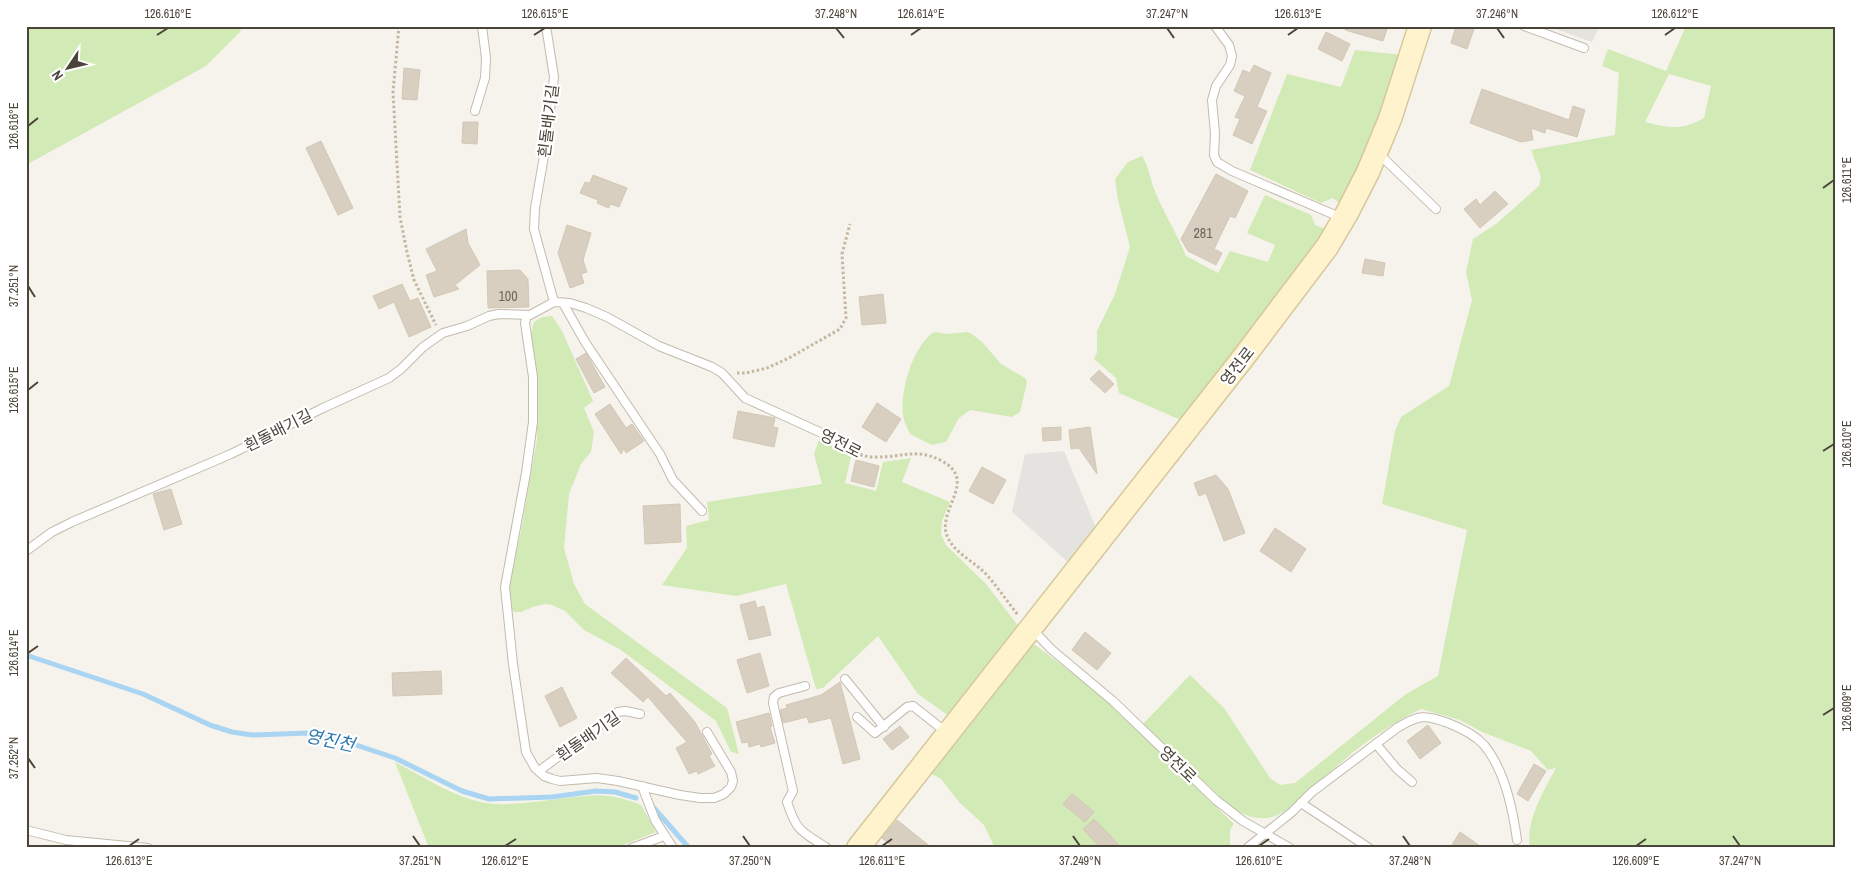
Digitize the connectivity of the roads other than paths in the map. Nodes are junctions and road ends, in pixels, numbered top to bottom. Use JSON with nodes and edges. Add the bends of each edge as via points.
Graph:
{"nodes":[{"id":1,"x":482,"y":26,"type":"edge"},
{"id":2,"x":546,"y":26,"type":"edge"},
{"id":3,"x":1215,"y":26,"type":"edge"},
{"id":4,"x":1420,"y":26,"type":"edge"},
{"id":5,"x":1524,"y":26,"type":"edge"},
{"id":6,"x":1584,"y":48,"type":"dead end"},
{"id":7,"x":475,"y":111,"type":"dead end"},
{"id":8,"x":1377,"y":151,"type":"junction"},
{"id":9,"x":1436,"y":209,"type":"dead end"},
{"id":10,"x":1344,"y":219,"type":"junction"},
{"id":11,"x":554,"y":302,"type":"junction"},
{"id":12,"x":563,"y":303,"type":"junction"},
{"id":13,"x":526,"y":315,"type":"junction"},
{"id":14,"x":826,"y":435,"type":"road end"},
{"id":15,"x":702,"y":511,"type":"dead end"},
{"id":16,"x":26,"y":551,"type":"edge"},
{"id":17,"x":1031,"y":627,"type":"junction"},
{"id":18,"x":845,"y":679,"type":"dead end"},
{"id":19,"x":805,"y":686,"type":"dead end"},
{"id":20,"x":640,"y":714,"type":"dead end"},
{"id":21,"x":857,"y":717,"type":"dead end"},
{"id":22,"x":884,"y":727,"type":"junction"},
{"id":23,"x":707,"y":732,"type":"dead end"},
{"id":24,"x":948,"y":733,"type":"junction"},
{"id":25,"x":1376,"y":744,"type":"junction"},
{"id":26,"x":539,"y":771,"type":"junction"},
{"id":27,"x":1412,"y":782,"type":"dead end"},
{"id":28,"x":642,"y":786,"type":"junction"},
{"id":29,"x":1301,"y":804,"type":"junction"},
{"id":30,"x":26,"y":830,"type":"edge"},
{"id":31,"x":1265,"y":833,"type":"junction"},
{"id":32,"x":664,"y":836,"type":"junction"},
{"id":33,"x":1517,"y":840,"type":"dead end"},
{"id":34,"x":148,"y":848,"type":"edge"},
{"id":35,"x":632,"y":848,"type":"edge"},
{"id":36,"x":673,"y":848,"type":"edge"},
{"id":37,"x":827,"y":848,"type":"edge"},
{"id":38,"x":858,"y":848,"type":"edge"},
{"id":39,"x":1246,"y":848,"type":"edge"},
{"id":40,"x":1290,"y":848,"type":"edge"},
{"id":41,"x":1370,"y":848,"type":"edge"}],
"edges":[{"from":1,"to":7,"type":"lane","via":[[485,78]]},
{"from":2,"to":11,"type":"lane","name":"흰돌배기길","via":[[554,77],[534,229]]},
{"from":3,"to":10,"type":"lane","via":[[1230,45],[1232,56],[1212,100],[1217,162]]},
{"from":4,"to":8,"type":"street","name":"영전로"},
{"from":5,"to":6,"type":"lane"},
{"from":8,"to":9,"type":"lane"},
{"from":8,"to":10,"type":"street","name":"영전로"},
{"from":10,"to":17,"type":"street","name":"영전로","via":[[1303,280]]},
{"from":11,"to":12,"type":"lane"},
{"from":11,"to":13,"type":"lane","name":"흰돌배기길"},
{"from":12,"to":14,"type":"lane","name":"영전로","via":[[593,311],[659,346],[712,367],[745,398]]},
{"from":12,"to":15,"type":"lane","via":[[585,342],[660,454],[673,480]]},
{"from":13,"to":16,"type":"lane","name":"흰돌배기길","via":[[489,316],[443,333],[389,378],[231,454],[72,522]]},
{"from":13,"to":26,"type":"lane","name":"흰돌배기길","via":[[533,377],[533,422],[505,586],[523,737],[528,757]]},
{"from":17,"to":24,"type":"street","name":"영전로"},
{"from":17,"to":31,"type":"lane","name":"영전로","via":[[1114,701],[1216,800]]},
{"from":18,"to":22,"type":"lane"},
{"from":19,"to":37,"type":"lane","via":[[779,694],[774,697],[774,703],[793,792],[788,802],[794,823]]},
{"from":20,"to":26,"type":"lane","name":"흰돌배기길","via":[[618,712]]},
{"from":21,"to":22,"type":"lane","via":[[875,733]]},
{"from":22,"to":24,"type":"lane","via":[[912,706]]},
{"from":23,"to":28,"type":"lane","name":"흰돌배기길","via":[[731,772],[731,787],[724,794],[700,798]]},
{"from":24,"to":38,"type":"street","name":"영전로"},
{"from":25,"to":27,"type":"lane"},
{"from":25,"to":29,"type":"lane"},
{"from":25,"to":33,"type":"lane","via":[[1412,719],[1424,716],[1474,736],[1484,745],[1504,783],[1513,810]]},
{"from":26,"to":28,"type":"lane","name":"흰돌배기길","via":[[560,781],[597,778]]},
{"from":28,"to":32,"type":"lane"},
{"from":29,"to":31,"type":"lane"},
{"from":29,"to":41,"type":"lane"},
{"from":30,"to":34,"type":"lane","via":[[66,840]]},
{"from":31,"to":39,"type":"lane"},
{"from":31,"to":40,"type":"lane","name":"영전로"},
{"from":32,"to":35,"type":"lane"},
{"from":32,"to":36,"type":"lane"}]}
